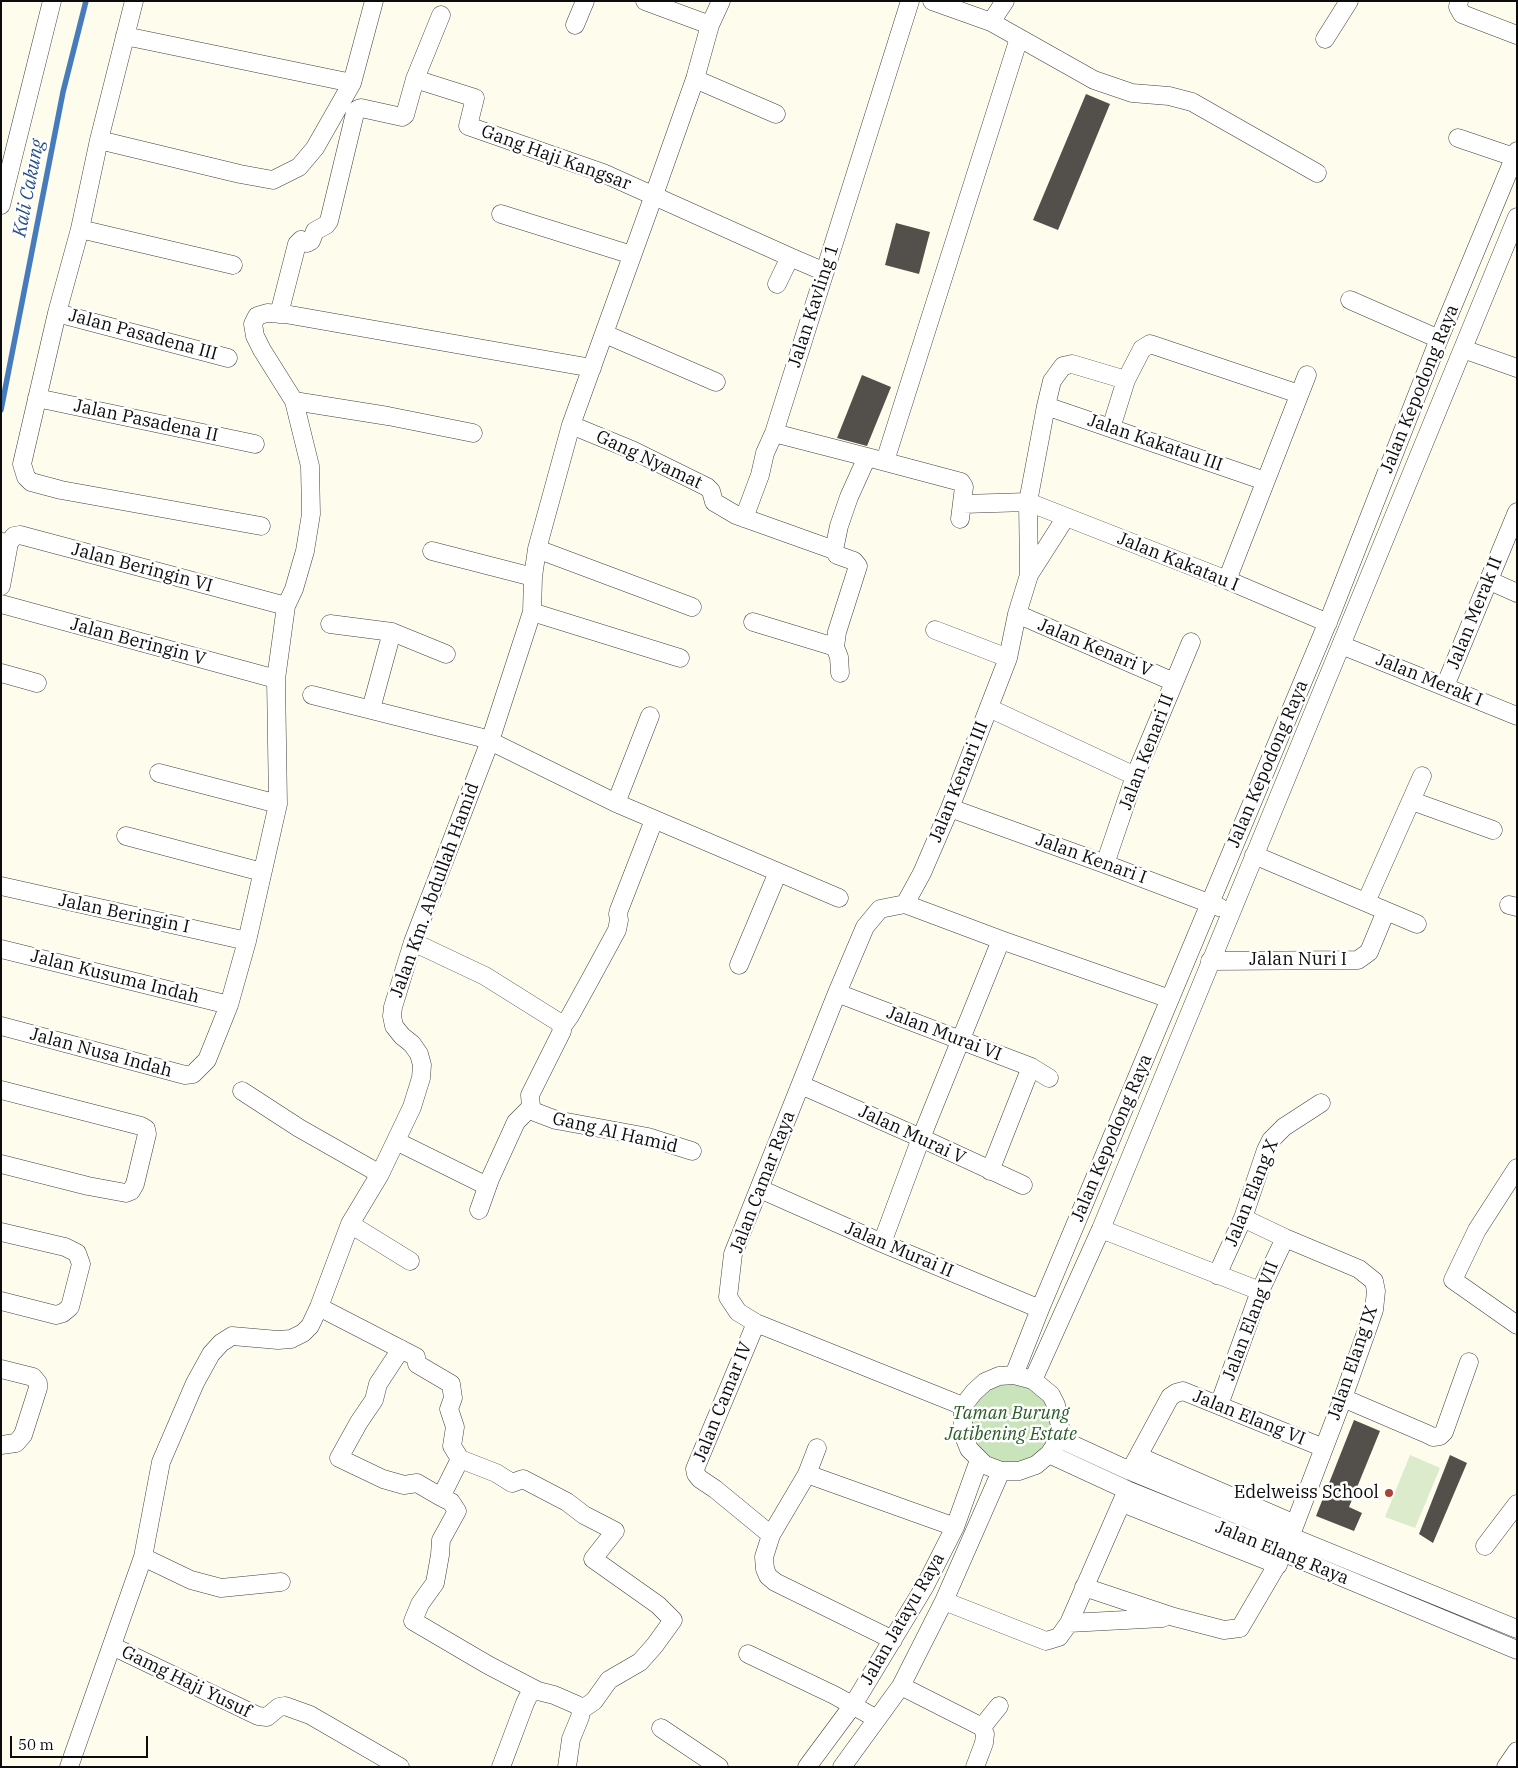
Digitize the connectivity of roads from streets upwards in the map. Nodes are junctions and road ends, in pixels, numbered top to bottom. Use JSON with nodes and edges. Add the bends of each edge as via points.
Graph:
{"nodes":[{"id":1,"x":52,"y":1,"type":"edge"},
{"id":2,"x":134,"y":1,"type":"edge"},
{"id":3,"x":374,"y":1,"type":"edge"},
{"id":4,"x":585,"y":1,"type":"edge"},
{"id":5,"x":645,"y":1,"type":"edge"},
{"id":6,"x":721,"y":1,"type":"edge"},
{"id":7,"x":910,"y":1,"type":"edge"},
{"id":8,"x":932,"y":1,"type":"edge"},
{"id":9,"x":1005,"y":1,"type":"edge"},
{"id":10,"x":1349,"y":1,"type":"edge"},
{"id":11,"x":1459,"y":1,"type":"edge"},
{"id":12,"x":441,"y":15,"type":"dead end"},
{"id":13,"x":991,"y":22,"type":"junction"},
{"id":14,"x":575,"y":25,"type":"dead end"},
{"id":15,"x":710,"y":25,"type":"junction"},
{"id":16,"x":1517,"y":35,"type":"edge"},
{"id":17,"x":125,"y":36,"type":"junction"},
{"id":18,"x":1019,"y":38,"type":"junction"},
{"id":19,"x":1325,"y":39,"type":"dead end"},
{"id":20,"x":415,"y":79,"type":"junction"},
{"id":21,"x":695,"y":79,"type":"junction"},
{"id":22,"x":352,"y":84,"type":"junction"},
{"id":23,"x":776,"y":114,"type":"dead end"},
{"id":24,"x":1458,"y":138,"type":"dead end"},
{"id":25,"x":99,"y":140,"type":"junction"},
{"id":26,"x":1516,"y":154,"type":"edge"},
{"id":27,"x":1317,"y":173,"type":"dead end"},
{"id":28,"x":654,"y":196,"type":"junction"},
{"id":29,"x":1,"y":205,"type":"edge"},
{"id":30,"x":501,"y":214,"type":"dead end"},
{"id":31,"x":1517,"y":217,"type":"edge"},
{"id":32,"x":80,"y":229,"type":"junction"},
{"id":33,"x":632,"y":256,"type":"junction"},
{"id":34,"x":790,"y":257,"type":"junction"},
{"id":35,"x":233,"y":265,"type":"dead end"},
{"id":36,"x":825,"y":272,"type":"junction"},
{"id":37,"x":777,"y":284,"type":"dead end"},
{"id":38,"x":1350,"y":300,"type":"dead end"},
{"id":39,"x":57,"y":313,"type":"junction"},
{"id":40,"x":279,"y":314,"type":"junction"},
{"id":41,"x":605,"y":334,"type":"junction"},
{"id":42,"x":1438,"y":339,"type":"junction"},
{"id":43,"x":1463,"y":349,"type":"junction"},
{"id":44,"x":228,"y":358,"type":"dead end"},
{"id":45,"x":592,"y":368,"type":"junction"},
{"id":46,"x":1517,"y":368,"type":"edge"},
{"id":47,"x":1306,"y":375,"type":"dead end"},
{"id":48,"x":1126,"y":380,"type":"junction"},
{"id":49,"x":716,"y":382,"type":"dead end"},
{"id":50,"x":1299,"y":394,"type":"junction"},
{"id":51,"x":37,"y":398,"type":"junction"},
{"id":52,"x":294,"y":400,"type":"junction"},
{"id":53,"x":1046,"y":406,"type":"junction"},
{"id":54,"x":570,"y":425,"type":"junction"},
{"id":55,"x":1110,"y":428,"type":"junction"},
{"id":56,"x":473,"y":432,"type":"dead end"},
{"id":57,"x":774,"y":433,"type":"junction"},
{"id":58,"x":255,"y":444,"type":"dead end"},
{"id":59,"x":867,"y":457,"type":"junction"},
{"id":60,"x":885,"y":461,"type":"junction"},
{"id":61,"x":1265,"y":481,"type":"junction"},
{"id":62,"x":1028,"y":502,"type":"junction"},
{"id":63,"x":1517,"y":512,"type":"edge"},
{"id":64,"x":1066,"y":517,"type":"junction"},
{"id":65,"x":744,"y":518,"type":"junction"},
{"id":66,"x":261,"y":526,"type":"dead end"},
{"id":67,"x":5,"y":543,"type":"edge"},
{"id":68,"x":537,"y":549,"type":"junction"},
{"id":69,"x":834,"y":550,"type":"junction"},
{"id":70,"x":432,"y":551,"type":"dead end"},
{"id":71,"x":1030,"y":575,"type":"junction"},
{"id":72,"x":533,"y":577,"type":"junction"},
{"id":73,"x":1226,"y":580,"type":"junction"},
{"id":74,"x":1488,"y":580,"type":"junction"},
{"id":75,"x":1,"y":586,"type":"edge"},
{"id":76,"x":1517,"y":593,"type":"edge"},
{"id":77,"x":1,"y":604,"type":"edge"},
{"id":78,"x":286,"y":606,"type":"junction"},
{"id":79,"x":692,"y":607,"type":"dead end"},
{"id":80,"x":532,"y":612,"type":"junction"},
{"id":81,"x":1017,"y":614,"type":"junction"},
{"id":82,"x":1330,"y":618,"type":"junction"},
{"id":83,"x":1351,"y":620,"type":"junction"},
{"id":84,"x":753,"y":622,"type":"dead end"},
{"id":85,"x":330,"y":624,"type":"dead end"},
{"id":86,"x":935,"y":630,"type":"dead end"},
{"id":87,"x":392,"y":632,"type":"junction"},
{"id":88,"x":1191,"y":642,"type":"dead end"},
{"id":89,"x":835,"y":648,"type":"junction"},
{"id":90,"x":1316,"y":651,"type":"junction"},
{"id":91,"x":1338,"y":652,"type":"junction"},
{"id":92,"x":446,"y":654,"type":"dead end"},
{"id":93,"x":680,"y":658,"type":"dead end"},
{"id":94,"x":1008,"y":658,"type":"junction"},
{"id":95,"x":1,"y":673,"type":"edge"},
{"id":96,"x":840,"y":673,"type":"dead end"},
{"id":97,"x":276,"y":679,"type":"junction"},
{"id":98,"x":1174,"y":682,"type":"junction"},
{"id":99,"x":37,"y":683,"type":"dead end"},
{"id":100,"x":1445,"y":686,"type":"junction"},
{"id":101,"x":312,"y":695,"type":"dead end"},
{"id":102,"x":989,"y":708,"type":"junction"},
{"id":103,"x":371,"y":709,"type":"junction"},
{"id":104,"x":650,"y":716,"type":"dead end"},
{"id":105,"x":1517,"y":716,"type":"edge"},
{"id":106,"x":490,"y":741,"type":"junction"},
{"id":107,"x":158,"y":773,"type":"dead end"},
{"id":108,"x":1135,"y":776,"type":"junction"},
{"id":109,"x":1422,"y":776,"type":"dead end"},
{"id":110,"x":1412,"y":801,"type":"junction"},
{"id":111,"x":278,"y":804,"type":"junction"},
{"id":112,"x":616,"y":804,"type":"junction"},
{"id":113,"x":950,"y":808,"type":"junction"},
{"id":114,"x":654,"y":820,"type":"junction"},
{"id":115,"x":1493,"y":830,"type":"dead end"},
{"id":116,"x":126,"y":836,"type":"dead end"},
{"id":117,"x":1254,"y":855,"type":"junction"},
{"id":118,"x":1105,"y":864,"type":"junction"},
{"id":119,"x":262,"y":872,"type":"junction"},
{"id":120,"x":778,"y":872,"type":"junction"},
{"id":121,"x":1,"y":886,"type":"edge"},
{"id":122,"x":839,"y":898,"type":"dead end"},
{"id":123,"x":1366,"y":902,"type":"junction"},
{"id":124,"x":905,"y":904,"type":"junction"},
{"id":125,"x":1210,"y":904,"type":"junction"},
{"id":126,"x":1386,"y":911,"type":"junction"},
{"id":127,"x":1231,"y":912,"type":"junction"},
{"id":128,"x":1417,"y":924,"type":"dead end"},
{"id":129,"x":1001,"y":940,"type":"junction"},
{"id":130,"x":247,"y":941,"type":"junction"},
{"id":131,"x":413,"y":942,"type":"junction"},
{"id":132,"x":1,"y":948,"type":"edge"},
{"id":133,"x":1210,"y":962,"type":"junction"},
{"id":134,"x":739,"y":965,"type":"dead end"},
{"id":135,"x":837,"y":993,"type":"junction"},
{"id":136,"x":1170,"y":1000,"type":"junction"},
{"id":137,"x":228,"y":1005,"type":"junction"},
{"id":138,"x":1,"y":1026,"type":"edge"},
{"id":139,"x":562,"y":1027,"type":"junction"},
{"id":140,"x":961,"y":1041,"type":"junction"},
{"id":141,"x":1031,"y":1067,"type":"junction"},
{"id":142,"x":1049,"y":1078,"type":"dead end"},
{"id":143,"x":801,"y":1085,"type":"junction"},
{"id":144,"x":1,"y":1090,"type":"edge"},
{"id":145,"x":242,"y":1091,"type":"dead end"},
{"id":146,"x":1321,"y":1103,"type":"dead end"},
{"id":147,"x":530,"y":1107,"type":"junction"},
{"id":148,"x":922,"y":1138,"type":"junction"},
{"id":149,"x":396,"y":1141,"type":"junction"},
{"id":150,"x":692,"y":1151,"type":"dead end"},
{"id":151,"x":1,"y":1164,"type":"edge"},
{"id":152,"x":1517,"y":1168,"type":"edge"},
{"id":153,"x":990,"y":1171,"type":"junction"},
{"id":154,"x":380,"y":1174,"type":"junction"},
{"id":155,"x":1023,"y":1185,"type":"dead end"},
{"id":156,"x":487,"y":1186,"type":"junction"},
{"id":157,"x":760,"y":1189,"type":"junction"},
{"id":158,"x":479,"y":1210,"type":"dead end"},
{"id":159,"x":1244,"y":1218,"type":"junction"},
{"id":160,"x":350,"y":1224,"type":"junction"},
{"id":161,"x":1101,"y":1229,"type":"junction"},
{"id":162,"x":1,"y":1232,"type":"edge"},
{"id":163,"x":1285,"y":1238,"type":"junction"},
{"id":164,"x":882,"y":1243,"type":"junction"},
{"id":165,"x":410,"y":1261,"type":"dead end"},
{"id":166,"x":1217,"y":1274,"type":"junction"},
{"id":167,"x":1260,"y":1291,"type":"junction"},
{"id":168,"x":1,"y":1301,"type":"edge"},
{"id":169,"x":319,"y":1307,"type":"junction"},
{"id":170,"x":1040,"y":1309,"type":"junction"},
{"id":171,"x":756,"y":1324,"type":"junction"},
{"id":172,"x":1517,"y":1325,"type":"edge"},
{"id":173,"x":401,"y":1349,"type":"junction"},
{"id":174,"x":1469,"y":1362,"type":"dead end"},
{"id":175,"x":1,"y":1369,"type":"edge"},
{"id":176,"x":1014,"y":1375,"type":"junction"},
{"id":177,"x":1033,"y":1380,"type":"junction"},
{"id":178,"x":1344,"y":1398,"type":"junction"},
{"id":179,"x":1219,"y":1405,"type":"junction"},
{"id":180,"x":963,"y":1406,"type":"junction"},
{"id":181,"x":1058,"y":1438,"type":"junction"},
{"id":182,"x":8,"y":1444,"type":"edge"},
{"id":183,"x":817,"y":1448,"type":"dead end"},
{"id":184,"x":1324,"y":1448,"type":"junction"},
{"id":185,"x":1049,"y":1454,"type":"junction"},
{"id":186,"x":1138,"y":1456,"type":"junction"},
{"id":187,"x":460,"y":1459,"type":"junction"},
{"id":188,"x":979,"y":1460,"type":"junction"},
{"id":189,"x":1000,"y":1471,"type":"junction"},
{"id":190,"x":1130,"y":1471,"type":"junction"},
{"id":191,"x":807,"y":1474,"type":"junction"},
{"id":192,"x":441,"y":1497,"type":"junction"},
{"id":193,"x":1124,"y":1497,"type":"junction"},
{"id":194,"x":1517,"y":1504,"type":"edge"},
{"id":195,"x":955,"y":1527,"type":"junction"},
{"id":196,"x":1289,"y":1528,"type":"junction"},
{"id":197,"x":771,"y":1535,"type":"junction"},
{"id":198,"x":1485,"y":1546,"type":"dead end"},
{"id":199,"x":143,"y":1557,"type":"junction"},
{"id":200,"x":1281,"y":1559,"type":"junction"},
{"id":201,"x":280,"y":1582,"type":"dead end"},
{"id":202,"x":1084,"y":1587,"type":"junction"},
{"id":203,"x":944,"y":1601,"type":"junction"},
{"id":204,"x":1174,"y":1617,"type":"junction"},
{"id":205,"x":1068,"y":1623,"type":"junction"},
{"id":206,"x":1517,"y":1629,"type":"edge"},
{"id":207,"x":893,"y":1640,"type":"junction"},
{"id":208,"x":112,"y":1646,"type":"junction"},
{"id":209,"x":1517,"y":1650,"type":"edge"},
{"id":210,"x":748,"y":1654,"type":"dead end"},
{"id":211,"x":901,"y":1686,"type":"junction"},
{"id":212,"x":538,"y":1691,"type":"junction"},
{"id":213,"x":853,"y":1705,"type":"junction"},
{"id":214,"x":999,"y":1706,"type":"dead end"},
{"id":215,"x":581,"y":1710,"type":"junction"},
{"id":216,"x":877,"y":1718,"type":"junction"},
{"id":217,"x":982,"y":1727,"type":"junction"},
{"id":218,"x":662,"y":1728,"type":"dead end"},
{"id":219,"x":1517,"y":1751,"type":"edge"},
{"id":220,"x":394,"y":1765,"type":"edge"},
{"id":221,"x":69,"y":1767,"type":"edge"},
{"id":222,"x":502,"y":1767,"type":"edge"},
{"id":223,"x":567,"y":1767,"type":"edge"},
{"id":224,"x":719,"y":1767,"type":"edge"},
{"id":225,"x":807,"y":1767,"type":"edge"},
{"id":226,"x":842,"y":1767,"type":"edge"},
{"id":227,"x":975,"y":1767,"type":"edge"},
{"id":228,"x":1506,"y":1767,"type":"edge"}],
"edges":[{"from":1,"to":29,"type":"street"},
{"from":2,"to":17,"type":"street"},
{"from":3,"to":22,"type":"street"},
{"from":4,"to":14,"type":"street"},
{"from":5,"to":15,"type":"street"},
{"from":6,"to":15,"type":"street","name":"Jalan Km. Abdullah Hamid"},
{"from":7,"to":36,"type":"street","name":"Jalan Kavling 1"},
{"from":8,"to":13,"type":"street"},
{"from":9,"to":13,"type":"street"},
{"from":10,"to":19,"type":"street"},
{"from":11,"to":16,"type":"street","via":[[1462,14]]},
{"from":12,"to":20,"type":"street"},
{"from":13,"to":18,"type":"street"},
{"from":15,"to":21,"type":"street","name":"Jalan Km. Abdullah Hamid"},
{"from":17,"to":22,"type":"street"},
{"from":17,"to":25,"type":"street"},
{"from":18,"to":27,"type":"street","via":[[1094,80],[1132,93],[1169,96],[1192,102]]},
{"from":18,"to":60,"type":"street"},
{"from":20,"to":28,"type":"street","name":"Gang Haji Kangsar","via":[[475,98],[468,126],[603,173]]},
{"from":20,"to":40,"type":"street","via":[[405,115],[361,108],[355,114],[329,221],[315,231],[311,241],[301,240],[298,244]]},
{"from":21,"to":23,"type":"street"},
{"from":21,"to":28,"type":"street","name":"Jalan Km. Abdullah Hamid"},
{"from":22,"to":25,"type":"street","via":[[315,148],[299,167],[273,180]]},
{"from":24,"to":26,"type":"street"},
{"from":25,"to":32,"type":"street"},
{"from":26,"to":42,"type":"street","name":"Jalan Kepodong Raya"},
{"from":28,"to":33,"type":"street","name":"Jalan Km. Abdullah Hamid"},
{"from":28,"to":34,"type":"street"},
{"from":30,"to":33,"type":"street"},
{"from":31,"to":43,"type":"street","name":"Jalan Kepodong Raya"},
{"from":32,"to":35,"type":"street"},
{"from":32,"to":39,"type":"street"},
{"from":33,"to":41,"type":"street","name":"Jalan Km. Abdullah Hamid"},
{"from":34,"to":36,"type":"street"},
{"from":34,"to":37,"type":"street"},
{"from":36,"to":57,"type":"street","name":"Jalan Kavling 1"},
{"from":38,"to":42,"type":"street"},
{"from":39,"to":44,"type":"street","name":"Jalan Pasadena III"},
{"from":39,"to":51,"type":"street"},
{"from":40,"to":45,"type":"street"},
{"from":40,"to":52,"type":"street","via":[[257,316],[253,324],[255,336]]},
{"from":41,"to":45,"type":"street","name":"Jalan Km. Abdullah Hamid"},
{"from":41,"to":49,"type":"street"},
{"from":42,"to":82,"type":"street","name":"Jalan Kepodong Raya"},
{"from":43,"to":46,"type":"street"},
{"from":43,"to":83,"type":"street","name":"Jalan Kepodong Raya"},
{"from":45,"to":54,"type":"street","name":"Jalan Km. Abdullah Hamid"},
{"from":47,"to":50,"type":"street"},
{"from":48,"to":50,"type":"street","via":[[1142,350],[1150,344]]},
{"from":48,"to":53,"type":"street","name":"Jalan Kenari III","via":[[1072,364],[1063,366],[1052,380]]},
{"from":48,"to":55,"type":"street"},
{"from":50,"to":61,"type":"street"},
{"from":51,"to":58,"type":"street","name":"Jalan Pasadena II"},
{"from":51,"to":66,"type":"street","via":[[22,464],[31,482]]},
{"from":52,"to":56,"type":"street"},
{"from":52,"to":78,"type":"street","via":[[310,466],[311,514],[305,551]]},
{"from":53,"to":55,"type":"street","name":"Jalan Kakatau III"},
{"from":53,"to":62,"type":"street","name":"Jalan Kenari III"},
{"from":54,"to":65,"type":"street","name":"Gang Nyamat","via":[[632,450],[707,487],[714,502]]},
{"from":54,"to":68,"type":"street","name":"Jalan Km. Abdullah Hamid"},
{"from":55,"to":61,"type":"street","name":"Jalan Kakatau III"},
{"from":57,"to":59,"type":"street"},
{"from":57,"to":65,"type":"street","name":"Jalan Kavling 1"},
{"from":59,"to":60,"type":"street"},
{"from":59,"to":69,"type":"street","via":[[839,526]]},
{"from":60,"to":62,"type":"street","via":[[961,482],[962,503]]},
{"from":61,"to":73,"type":"street"},
{"from":62,"to":64,"type":"street","name":"Jalan Kakatau I"},
{"from":62,"to":71,"type":"street","name":"Jalan Kenari III"},
{"from":63,"to":74,"type":"street","name":"Jalan Merak II"},
{"from":64,"to":71,"type":"street","name":"Jalan Kenari III"},
{"from":64,"to":73,"type":"street","name":"Jalan Kakatau I"},
{"from":65,"to":69,"type":"street"},
{"from":67,"to":75,"type":"street"},
{"from":67,"to":78,"type":"street","name":"Jalan Beringin VI","via":[[14,536],[20,536]]},
{"from":68,"to":72,"type":"street","name":"Jalan Km. Abdullah Hamid"},
{"from":68,"to":79,"type":"street"},
{"from":69,"to":89,"type":"street","via":[[858,566]]},
{"from":70,"to":72,"type":"street"},
{"from":71,"to":81,"type":"street","name":"Jalan Kenari III"},
{"from":72,"to":80,"type":"street","name":"Jalan Km. Abdullah Hamid"},
{"from":73,"to":82,"type":"street","name":"Jalan Kakatau I"},
{"from":74,"to":76,"type":"street"},
{"from":74,"to":100,"type":"street","name":"Jalan Merak II"},
{"from":77,"to":97,"type":"street","name":"Jalan Beringin V"},
{"from":78,"to":97,"type":"street"},
{"from":80,"to":93,"type":"street"},
{"from":80,"to":106,"type":"street","name":"Jalan Km. Abdullah Hamid"},
{"from":81,"to":94,"type":"street","name":"Jalan Kenari III"},
{"from":81,"to":98,"type":"street","name":"Jalan Kenari V"},
{"from":82,"to":83,"type":"street","name":"Jalan Kakatau I"},
{"from":82,"to":90,"type":"street","name":"Jalan Kepodong Raya"},
{"from":83,"to":91,"type":"street","name":"Jalan Kepodong Raya"},
{"from":84,"to":89,"type":"street"},
{"from":85,"to":87,"type":"street"},
{"from":86,"to":94,"type":"street"},
{"from":87,"to":92,"type":"street"},
{"from":87,"to":103,"type":"street"},
{"from":88,"to":98,"type":"street","name":"Jalan Kenari II"},
{"from":89,"to":96,"type":"street"},
{"from":90,"to":91,"type":"street","name":"Jalan Merak I"},
{"from":90,"to":125,"type":"street","name":"Jalan Kepodong Raya"},
{"from":91,"to":100,"type":"street","name":"Jalan Merak I"},
{"from":91,"to":117,"type":"street","name":"Jalan Kepodong Raya"},
{"from":94,"to":102,"type":"street","name":"Jalan Kenari III"},
{"from":95,"to":99,"type":"street"},
{"from":97,"to":111,"type":"street"},
{"from":98,"to":108,"type":"street","name":"Jalan Kenari II"},
{"from":100,"to":105,"type":"street","name":"Jalan Merak I"},
{"from":101,"to":103,"type":"street"},
{"from":102,"to":108,"type":"street"},
{"from":102,"to":113,"type":"street","name":"Jalan Kenari III"},
{"from":103,"to":106,"type":"street"},
{"from":104,"to":112,"type":"street"},
{"from":106,"to":112,"type":"street"},
{"from":106,"to":131,"type":"street","name":"Jalan Km. Abdullah Hamid"},
{"from":107,"to":111,"type":"street"},
{"from":108,"to":118,"type":"street","name":"Jalan Kenari II"},
{"from":109,"to":110,"type":"street"},
{"from":110,"to":115,"type":"street"},
{"from":110,"to":123,"type":"street"},
{"from":111,"to":119,"type":"street"},
{"from":112,"to":114,"type":"street"},
{"from":113,"to":118,"type":"street","name":"Jalan Kenari I"},
{"from":113,"to":124,"type":"street","name":"Jalan Kenari III"},
{"from":114,"to":120,"type":"street"},
{"from":114,"to":139,"type":"street","name":"Gang Al Hamid","via":[[618,910],[617,930]]},
{"from":116,"to":119,"type":"street"},
{"from":117,"to":123,"type":"street"},
{"from":117,"to":127,"type":"street","name":"Jalan Kepodong Raya"},
{"from":118,"to":125,"type":"street","name":"Jalan Kenari I"},
{"from":119,"to":130,"type":"street"},
{"from":120,"to":122,"type":"street"},
{"from":120,"to":134,"type":"street"},
{"from":121,"to":130,"type":"street","name":"Jalan Beringin I"},
{"from":123,"to":126,"type":"street"},
{"from":124,"to":129,"type":"street"},
{"from":124,"to":135,"type":"street","name":"Jalan Camar Raya","via":[[880,909],[865,927]]},
{"from":125,"to":127,"type":"street","name":"Jalan Kenari I"},
{"from":125,"to":136,"type":"street","name":"Jalan Kepodong Raya"},
{"from":126,"to":128,"type":"street"},
{"from":126,"to":133,"type":"street","name":"Jalan Nuri I","via":[[1369,952],[1358,960]]},
{"from":127,"to":133,"type":"street","name":"Jalan Kepodong Raya"},
{"from":129,"to":136,"type":"street"},
{"from":129,"to":140,"type":"street"},
{"from":130,"to":137,"type":"street"},
{"from":131,"to":139,"type":"street","via":[[485,976]]},
{"from":131,"to":149,"type":"street","name":"Jalan Km. Abdullah Hamid","via":[[392,1016],[394,1026],[419,1054],[422,1078]]},
{"from":132,"to":137,"type":"street","name":"Jalan Kusuma Indah"},
{"from":133,"to":161,"type":"street","name":"Jalan Kepodong Raya"},
{"from":135,"to":140,"type":"street","name":"Jalan Murai VI"},
{"from":135,"to":143,"type":"street","name":"Jalan Camar Raya"},
{"from":136,"to":170,"type":"street","name":"Jalan Kepodong Raya"},
{"from":137,"to":138,"type":"street","name":"Jalan Nusa Indah","via":[[207,1060],[193,1074],[185,1075]]},
{"from":139,"to":147,"type":"street","name":"Gang Al Hamid","via":[[530,1095]]},
{"from":140,"to":141,"type":"street","name":"Jalan Murai VI"},
{"from":140,"to":148,"type":"street"},
{"from":141,"to":142,"type":"street","name":"Jalan Murai VI"},
{"from":141,"to":153,"type":"street"},
{"from":143,"to":148,"type":"street","name":"Jalan Murai V"},
{"from":143,"to":157,"type":"street","name":"Jalan Camar Raya"},
{"from":144,"to":151,"type":"street","via":[[141,1126],[147,1134],[131,1191],[88,1186]]},
{"from":145,"to":154,"type":"street"},
{"from":146,"to":159,"type":"street","name":"Jalan Elang X","via":[[1284,1127],[1271,1140]]},
{"from":147,"to":150,"type":"street","name":"Gang Al Hamid","via":[[556,1120],[648,1137]]},
{"from":147,"to":156,"type":"street","via":[[516,1122]]},
{"from":148,"to":153,"type":"street","name":"Jalan Murai V"},
{"from":148,"to":164,"type":"street"},
{"from":149,"to":154,"type":"street","name":"Jalan Km. Abdullah Hamid"},
{"from":149,"to":156,"type":"street"},
{"from":152,"to":172,"type":"street","via":[[1477,1230],[1453,1280]]},
{"from":153,"to":155,"type":"street","name":"Jalan Murai V"},
{"from":154,"to":160,"type":"street","name":"Jalan Km. Abdullah Hamid"},
{"from":156,"to":158,"type":"street"},
{"from":157,"to":164,"type":"street","name":"Jalan Murai II"},
{"from":157,"to":171,"type":"street","name":"Jalan Camar Raya","via":[[733,1254],[728,1297],[738,1312]]},
{"from":159,"to":163,"type":"street","name":"Jalan Elang IX"},
{"from":159,"to":166,"type":"street","name":"Jalan Elang X"},
{"from":160,"to":165,"type":"street"},
{"from":160,"to":169,"type":"street","name":"Jalan Km. Abdullah Hamid"},
{"from":161,"to":166,"type":"street"},
{"from":161,"to":177,"type":"street","name":"Jalan Kepodong Raya"},
{"from":162,"to":168,"type":"street","via":[[65,1247],[77,1253],[81,1264],[70,1307],[63,1313],[56,1315]]},
{"from":163,"to":167,"type":"street","name":"Jalan Elang VII"},
{"from":163,"to":178,"type":"street","name":"Jalan Elang IX","via":[[1359,1269],[1374,1281],[1374,1310]]},
{"from":164,"to":170,"type":"street","name":"Jalan Murai II"},
{"from":166,"to":167,"type":"street"},
{"from":167,"to":179,"type":"street","name":"Jalan Elang VII"},
{"from":169,"to":173,"type":"street"},
{"from":169,"to":199,"type":"street","name":"Jalan Km. Abdullah Hamid","via":[[310,1326],[291,1339],[232,1336],[211,1354],[181,1412],[161,1462]]},
{"from":170,"to":176,"type":"street","name":"Jalan Kepodong Raya"},
{"from":171,"to":180,"type":"street","name":"Jalan Camar Raya"},
{"from":171,"to":197,"type":"street","name":"Jalan Camar IV","via":[[695,1469],[700,1479]]},
{"from":173,"to":187,"type":"street","via":[[416,1357],[417,1364],[451,1384],[453,1398],[448,1408],[455,1427],[452,1446]]},
{"from":173,"to":192,"type":"street","via":[[378,1384],[374,1400],[339,1458],[384,1479],[404,1485],[418,1483]]},
{"from":174,"to":178,"type":"street","via":[[1440,1436],[1433,1437]]},
{"from":175,"to":182,"type":"street","via":[[33,1378],[38,1383],[24,1435]]},
{"from":176,"to":177,"type":"street"},
{"from":176,"to":180,"type":"street","via":[[999,1376],[985,1382]]},
{"from":177,"to":181,"type":"street","via":[[1051,1395],[1056,1405],[1060,1427]]},
{"from":178,"to":184,"type":"street","name":"Jalan Elang IX"},
{"from":179,"to":184,"type":"street","name":"Jalan Elang VI"},
{"from":179,"to":186,"type":"street","name":"Jalan Elang VI","via":[[1183,1391],[1176,1393],[1170,1397]]},
{"from":180,"to":188,"type":"street","via":[[964,1434],[969,1448]]},
{"from":181,"to":185,"type":"street"},
{"from":181,"to":190,"type":"street","name":"Jalan Elang Raya"},
{"from":183,"to":191,"type":"street"},
{"from":184,"to":196,"type":"street","name":"Jalan Elang IX"},
{"from":185,"to":189,"type":"street","via":[[1036,1465],[1019,1472]]},
{"from":185,"to":193,"type":"street","name":"Jalan Elang Raya"},
{"from":186,"to":190,"type":"street","name":"Jalan Elang VI"},
{"from":186,"to":196,"type":"street"},
{"from":187,"to":192,"type":"street"},
{"from":187,"to":215,"type":"street","via":[[496,1473],[512,1484],[523,1479],[615,1531],[594,1559],[673,1620],[640,1662],[609,1680],[594,1701]]},
{"from":188,"to":189,"type":"street"},
{"from":188,"to":195,"type":"street","name":"Jalan Jatayu Raya"},
{"from":189,"to":203,"type":"street","name":"Jalan Jatayu Raya"},
{"from":190,"to":196,"type":"street","name":"Jalan Elang Raya"},
{"from":191,"to":195,"type":"street"},
{"from":191,"to":197,"type":"street"},
{"from":192,"to":212,"type":"street","via":[[457,1511],[441,1540],[435,1583],[413,1621]]},
{"from":193,"to":200,"type":"street","name":"Jalan Elang Raya"},
{"from":193,"to":202,"type":"street"},
{"from":194,"to":198,"type":"street"},
{"from":195,"to":207,"type":"street","name":"Jalan Jatayu Raya"},
{"from":196,"to":200,"type":"street","name":"Jalan Elang IX"},
{"from":196,"to":206,"type":"street","name":"Jalan Elang Raya"},
{"from":197,"to":207,"type":"street","via":[[764,1557],[768,1576]]},
{"from":199,"to":201,"type":"street","via":[[191,1580],[221,1588]]},
{"from":199,"to":208,"type":"street","name":"Jalan Km. Abdullah Hamid"},
{"from":200,"to":204,"type":"street","name":"Jalan Elang IX","via":[[1240,1628],[1224,1630]]},
{"from":200,"to":209,"type":"street","name":"Jalan Elang Raya"},
{"from":202,"to":204,"type":"street"},
{"from":202,"to":205,"type":"street"},
{"from":203,"to":205,"type":"street","via":[[1046,1641],[1059,1637]]},
{"from":203,"to":211,"type":"street","name":"Jalan Jatayu Raya"},
{"from":204,"to":205,"type":"street"},
{"from":207,"to":213,"type":"street","name":"Jalan Jatayu Raya"},
{"from":208,"to":220,"type":"street","name":"Gamg Haji Yusuf","via":[[258,1716],[267,1717],[285,1706],[310,1715]]},
{"from":208,"to":221,"type":"street","name":"Jalan Km. Abdullah Hamid"},
{"from":210,"to":213,"type":"street"},
{"from":211,"to":216,"type":"street","name":"Jalan Jatayu Raya"},
{"from":211,"to":217,"type":"street"},
{"from":212,"to":215,"type":"street","via":[[577,1705]]},
{"from":212,"to":222,"type":"street","via":[[530,1693]]},
{"from":213,"to":216,"type":"street"},
{"from":213,"to":225,"type":"street","name":"Jalan Jatayu Raya"},
{"from":214,"to":217,"type":"street"},
{"from":215,"to":223,"type":"street","via":[[571,1739]]},
{"from":216,"to":226,"type":"street","name":"Jalan Jatayu Raya"},
{"from":217,"to":227,"type":"street","via":[[984,1742]]},
{"from":218,"to":224,"type":"street"},
{"from":219,"to":228,"type":"street"}]}
